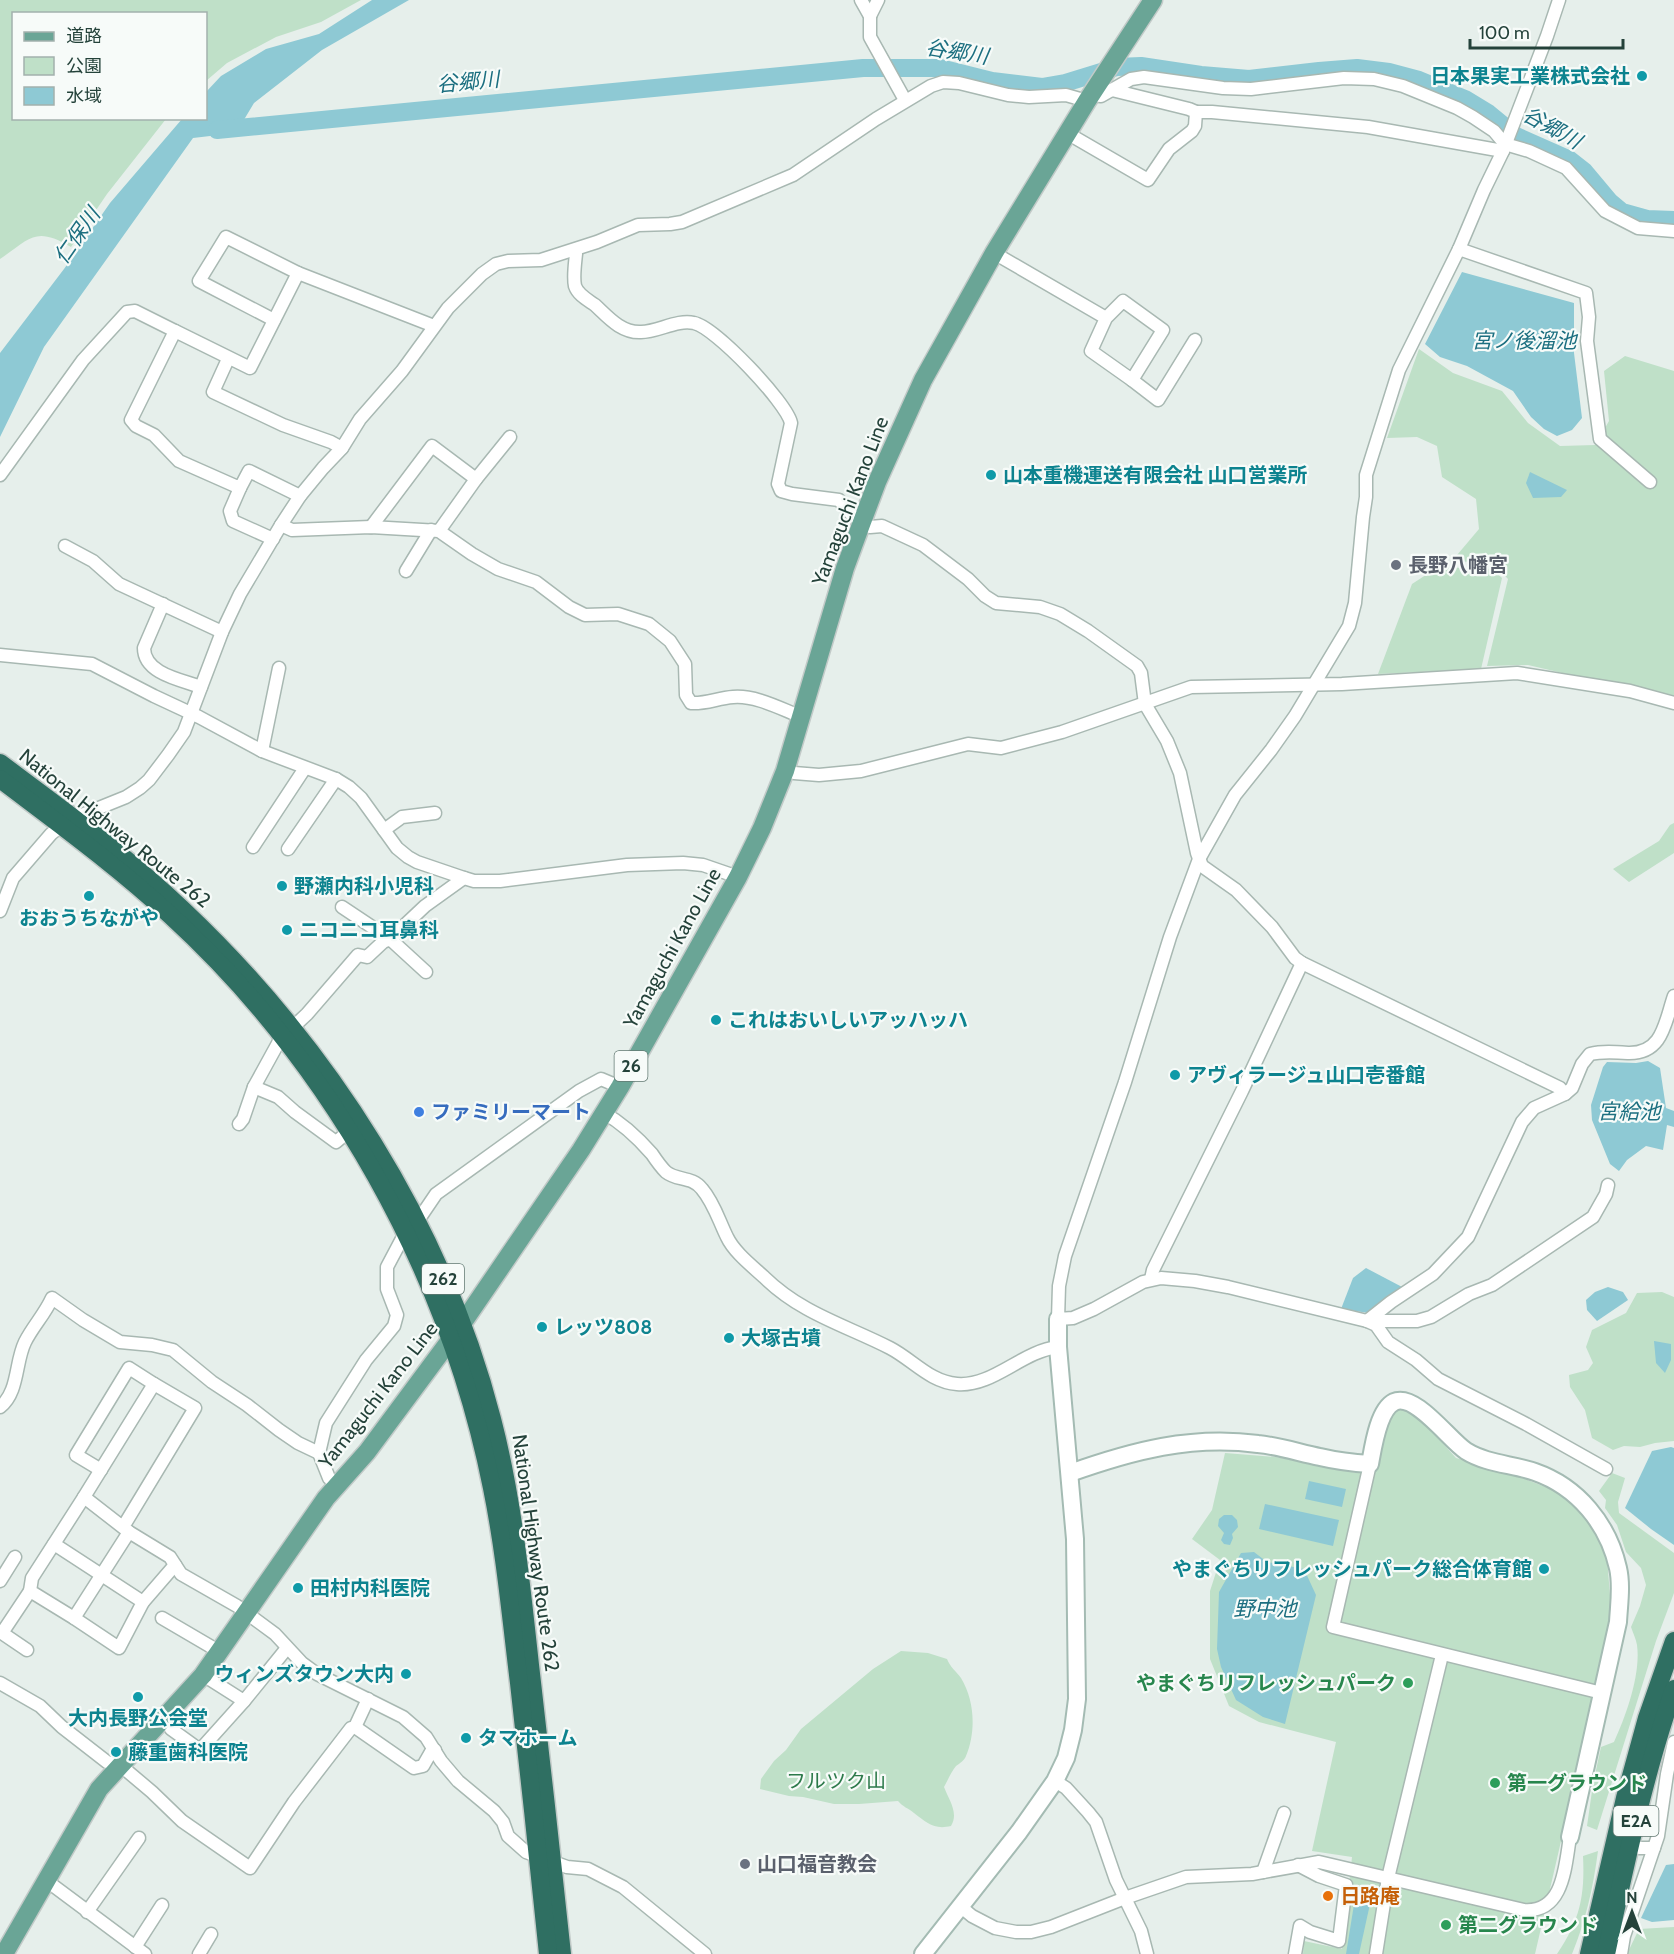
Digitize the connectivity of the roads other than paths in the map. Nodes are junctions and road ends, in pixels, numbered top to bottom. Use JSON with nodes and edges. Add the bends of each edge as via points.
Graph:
{"nodes":[{"id":1,"x":861,"y":0,"type":"edge"},
{"id":2,"x":878,"y":0,"type":"edge"},
{"id":3,"x":1153,"y":0,"type":"edge"},
{"id":4,"x":1559,"y":0,"type":"edge"},
{"id":5,"x":870,"y":16,"type":"junction"},
{"id":6,"x":1097,"y":93,"type":"junction"},
{"id":7,"x":905,"y":100,"type":"junction"},
{"id":8,"x":1196,"y":112,"type":"junction"},
{"id":9,"x":1067,"y":133,"type":"junction"},
{"id":10,"x":1505,"y":144,"type":"junction"},
{"id":11,"x":1674,"y":231,"type":"edge"},
{"id":12,"x":1459,"y":249,"type":"junction"},
{"id":13,"x":574,"y":250,"type":"junction"},
{"id":14,"x":994,"y":253,"type":"junction"},
{"id":15,"x":298,"y":273,"type":"junction"},
{"id":16,"x":1106,"y":318,"type":"junction"},
{"id":17,"x":274,"y":320,"type":"junction"},
{"id":18,"x":434,"y":326,"type":"junction"},
{"id":19,"x":175,"y":332,"type":"junction"},
{"id":20,"x":1195,"y":340,"type":"dead end"},
{"id":21,"x":228,"y":359,"type":"junction"},
{"id":22,"x":1132,"y":380,"type":"junction"},
{"id":23,"x":510,"y":437,"type":"dead end"},
{"id":24,"x":342,"y":448,"type":"junction"},
{"id":25,"x":0,"y":475,"type":"edge"},
{"id":26,"x":476,"y":479,"type":"junction"},
{"id":27,"x":1650,"y":482,"type":"dead end"},
{"id":28,"x":240,"y":488,"type":"junction"},
{"id":29,"x":300,"y":496,"type":"junction"},
{"id":30,"x":862,"y":522,"type":"junction"},
{"id":31,"x":281,"y":525,"type":"junction"},
{"id":32,"x":371,"y":527,"type":"junction"},
{"id":33,"x":435,"y":530,"type":"junction"},
{"id":34,"x":273,"y":539,"type":"junction"},
{"id":35,"x":65,"y":546,"type":"dead end"},
{"id":36,"x":406,"y":571,"type":"dead end"},
{"id":37,"x":163,"y":604,"type":"junction"},
{"id":38,"x":222,"y":632,"type":"junction"},
{"id":39,"x":0,"y":655,"type":"edge"},
{"id":40,"x":279,"y":668,"type":"dead end"},
{"id":41,"x":1315,"y":684,"type":"junction"},
{"id":42,"x":201,"y":687,"type":"junction"},
{"id":43,"x":1145,"y":704,"type":"junction"},
{"id":44,"x":1674,"y":704,"type":"edge"},
{"id":45,"x":192,"y":715,"type":"junction"},
{"id":46,"x":802,"y":717,"type":"junction"},
{"id":47,"x":262,"y":751,"type":"junction"},
{"id":48,"x":0,"y":763,"type":"edge"},
{"id":49,"x":305,"y":768,"type":"junction"},
{"id":50,"x":785,"y":771,"type":"junction"},
{"id":51,"x":0,"y":779,"type":"edge"},
{"id":52,"x":336,"y":779,"type":"junction"},
{"id":53,"x":435,"y":813,"type":"dead end"},
{"id":54,"x":67,"y":822,"type":"junction"},
{"id":55,"x":384,"y":830,"type":"junction"},
{"id":56,"x":253,"y":847,"type":"dead end"},
{"id":57,"x":288,"y":849,"type":"dead end"},
{"id":58,"x":1198,"y":860,"type":"junction"},
{"id":59,"x":738,"y":877,"type":"junction"},
{"id":60,"x":464,"y":878,"type":"junction"},
{"id":61,"x":342,"y":907,"type":"dead end"},
{"id":62,"x":0,"y":910,"type":"edge"},
{"id":63,"x":390,"y":939,"type":"junction"},
{"id":64,"x":1302,"y":963,"type":"junction"},
{"id":65,"x":426,"y":972,"type":"dead end"},
{"id":66,"x":1674,"y":996,"type":"edge"},
{"id":67,"x":287,"y":1032,"type":"junction"},
{"id":68,"x":254,"y":1087,"type":"junction"},
{"id":69,"x":620,"y":1087,"type":"junction"},
{"id":70,"x":1565,"y":1094,"type":"junction"},
{"id":71,"x":604,"y":1113,"type":"junction"},
{"id":72,"x":239,"y":1124,"type":"dead end"},
{"id":73,"x":349,"y":1131,"type":"junction"},
{"id":74,"x":1608,"y":1185,"type":"dead end"},
{"id":75,"x":411,"y":1228,"type":"junction"},
{"id":76,"x":1151,"y":1280,"type":"junction"},
{"id":77,"x":1058,"y":1319,"type":"junction"},
{"id":78,"x":1367,"y":1321,"type":"junction"},
{"id":79,"x":456,"y":1330,"type":"junction"},
{"id":80,"x":1058,"y":1347,"type":"junction"},
{"id":81,"x":154,"y":1384,"type":"junction"},
{"id":82,"x":0,"y":1407,"type":"edge"},
{"id":83,"x":319,"y":1453,"type":"junction"},
{"id":84,"x":1370,"y":1464,"type":"junction"},
{"id":85,"x":1606,"y":1469,"type":"dead end"},
{"id":86,"x":100,"y":1470,"type":"junction"},
{"id":87,"x":1070,"y":1473,"type":"junction"},
{"id":88,"x":338,"y":1485,"type":"junction"},
{"id":89,"x":84,"y":1497,"type":"junction"},
{"id":90,"x":126,"y":1530,"type":"junction"},
{"id":91,"x":54,"y":1544,"type":"junction"},
{"id":92,"x":15,"y":1557,"type":"dead end"},
{"id":93,"x":175,"y":1566,"type":"junction"},
{"id":94,"x":101,"y":1576,"type":"junction"},
{"id":95,"x":0,"y":1581,"type":"edge"},
{"id":96,"x":30,"y":1591,"type":"junction"},
{"id":97,"x":143,"y":1602,"type":"junction"},
{"id":98,"x":246,"y":1615,"type":"junction"},
{"id":99,"x":74,"y":1618,"type":"junction"},
{"id":100,"x":162,"y":1618,"type":"dead end"},
{"id":101,"x":1674,"y":1641,"type":"edge"},
{"id":102,"x":287,"y":1648,"type":"junction"},
{"id":103,"x":27,"y":1650,"type":"dead end"},
{"id":104,"x":220,"y":1652,"type":"junction"},
{"id":105,"x":1442,"y":1654,"type":"junction"},
{"id":106,"x":203,"y":1675,"type":"junction"},
{"id":107,"x":0,"y":1683,"type":"edge"},
{"id":108,"x":1674,"y":1689,"type":"edge"},
{"id":109,"x":1602,"y":1693,"type":"junction"},
{"id":110,"x":368,"y":1699,"type":"junction"},
{"id":111,"x":244,"y":1701,"type":"junction"},
{"id":112,"x":356,"y":1727,"type":"junction"},
{"id":113,"x":171,"y":1729,"type":"dead end"},
{"id":114,"x":1674,"y":1742,"type":"edge"},
{"id":115,"x":435,"y":1750,"type":"junction"},
{"id":116,"x":120,"y":1765,"type":"junction"},
{"id":117,"x":1055,"y":1781,"type":"junction"},
{"id":118,"x":1284,"y":1813,"type":"dead end"},
{"id":119,"x":1570,"y":1837,"type":"joint"},
{"id":120,"x":139,"y":1838,"type":"dead end"},
{"id":121,"x":1640,"y":1848,"type":"dead end"},
{"id":122,"x":1654,"y":1848,"type":"junction"},
{"id":123,"x":545,"y":1858,"type":"junction"},
{"id":124,"x":1298,"y":1865,"type":"junction"},
{"id":125,"x":1263,"y":1872,"type":"junction"},
{"id":126,"x":1388,"y":1878,"type":"junction"},
{"id":127,"x":47,"y":1881,"type":"junction"},
{"id":128,"x":1125,"y":1898,"type":"junction"},
{"id":129,"x":162,"y":1905,"type":"dead end"},
{"id":130,"x":960,"y":1906,"type":"junction"},
{"id":131,"x":87,"y":1912,"type":"junction"},
{"id":132,"x":211,"y":1934,"type":"dead end"},
{"id":133,"x":140,"y":1951,"type":"edge"},
{"id":134,"x":4,"y":1954,"type":"edge"},
{"id":135,"x":199,"y":1954,"type":"edge"},
{"id":136,"x":548,"y":1954,"type":"edge"},
{"id":137,"x":562,"y":1954,"type":"edge"},
{"id":138,"x":705,"y":1954,"type":"edge"},
{"id":139,"x":923,"y":1954,"type":"edge"},
{"id":140,"x":1147,"y":1954,"type":"edge"},
{"id":141,"x":1295,"y":1954,"type":"edge"},
{"id":142,"x":1376,"y":1954,"type":"edge"},
{"id":143,"x":1589,"y":1954,"type":"edge"},
{"id":144,"x":1606,"y":1954,"type":"edge"},
{"id":145,"x":1621,"y":1954,"type":"edge"}],
"edges":[{"from":1,"to":5,"type":"street"},
{"from":2,"to":5,"type":"street"},
{"from":3,"to":6,"type":"main road","name":"Yamaguchi Kano Line","number":"26","via":[[1115,55]]},
{"from":4,"to":10,"type":"street"},
{"from":5,"to":7,"type":"street","via":[[870,37]]},
{"from":6,"to":7,"type":"street","via":[[1039,97],[943,82]]},
{"from":6,"to":8,"type":"street"},
{"from":6,"to":9,"type":"main road","name":"Yamaguchi Kano Line","number":"26"},
{"from":6,"to":10,"type":"street","via":[[1144,77],[1251,89],[1344,78],[1374,79],[1457,108],[1494,131]]},
{"from":7,"to":13,"type":"street","via":[[793,175],[682,222],[638,225]]},
{"from":8,"to":9,"type":"street","via":[[1196,126],[1169,149],[1148,180]]},
{"from":8,"to":10,"type":"street"},
{"from":9,"to":14,"type":"main road","name":"Yamaguchi Kano Line","number":"26"},
{"from":10,"to":11,"type":"street","via":[[1566,168],[1605,211],[1638,228]]},
{"from":10,"to":12,"type":"street"},
{"from":12,"to":27,"type":"street","via":[[1586,293],[1587,341],[1600,439]]},
{"from":12,"to":41,"type":"street","via":[[1400,370],[1366,475],[1355,603],[1349,626]]},
{"from":13,"to":18,"type":"street","via":[[541,260],[496,264],[475,280]]},
{"from":13,"to":30,"type":"street","via":[[578,292],[621,327],[642,332],[687,321],[697,323],[729,346],[790,417],[778,484],[781,491],[839,500]]},
{"from":14,"to":16,"type":"street"},
{"from":14,"to":30,"type":"main road","name":"Yamaguchi Kano Line","number":"26","via":[[923,380]]},
{"from":15,"to":17,"type":"street"},
{"from":15,"to":17,"type":"street","via":[[226,237],[200,281]]},
{"from":15,"to":18,"type":"street"},
{"from":16,"to":22,"type":"street","via":[[1091,351]]},
{"from":16,"to":22,"type":"street","via":[[1123,301],[1163,330]]},
{"from":17,"to":21,"type":"street","via":[[250,368]]},
{"from":18,"to":24,"type":"street","via":[[360,419]]},
{"from":19,"to":21,"type":"street"},
{"from":19,"to":25,"type":"street","via":[[135,311],[127,312],[83,360]]},
{"from":19,"to":28,"type":"street","via":[[131,420],[154,435],[179,461]]},
{"from":20,"to":22,"type":"street","via":[[1158,400]]},
{"from":21,"to":24,"type":"street","via":[[213,392]]},
{"from":23,"to":26,"type":"street"},
{"from":24,"to":29,"type":"street"},
{"from":26,"to":32,"type":"street","via":[[432,446]]},
{"from":26,"to":33,"type":"street"},
{"from":28,"to":29,"type":"street","via":[[249,471]]},
{"from":28,"to":34,"type":"street","via":[[230,512],[233,521]]},
{"from":29,"to":31,"type":"street"},
{"from":30,"to":43,"type":"street","via":[[870,527],[882,526],[923,545],[996,603],[1060,614],[1088,631],[1137,666]]},
{"from":30,"to":46,"type":"main road","name":"Yamaguchi Kano Line","number":"26"},
{"from":31,"to":32,"type":"street","via":[[292,530]]},
{"from":31,"to":34,"type":"street"},
{"from":32,"to":33,"type":"street"},
{"from":33,"to":36,"type":"street"},
{"from":33,"to":46,"type":"street","via":[[498,569],[536,582],[585,615],[618,614],[649,624],[670,641],[685,664],[686,695],[691,703],[734,697],[752,699]]},
{"from":34,"to":38,"type":"street"},
{"from":35,"to":37,"type":"street","via":[[93,561],[119,584]]},
{"from":37,"to":38,"type":"street"},
{"from":37,"to":42,"type":"street","via":[[144,654],[150,664],[166,675]]},
{"from":38,"to":42,"type":"street"},
{"from":39,"to":45,"type":"street","via":[[92,664]]},
{"from":40,"to":47,"type":"street"},
{"from":41,"to":43,"type":"street","via":[[1191,687]]},
{"from":41,"to":44,"type":"street","via":[[1517,673],[1630,691]]},
{"from":41,"to":58,"type":"street","via":[[1235,795]]},
{"from":42,"to":45,"type":"street"},
{"from":43,"to":50,"type":"street","via":[[1001,748],[968,744],[861,771],[819,776]]},
{"from":43,"to":58,"type":"street","via":[[1180,773]]},
{"from":45,"to":47,"type":"street"},
{"from":45,"to":54,"type":"street","via":[[168,755],[140,788]]},
{"from":46,"to":50,"type":"main road","name":"Yamaguchi Kano Line","number":"26"},
{"from":47,"to":49,"type":"street"},
{"from":48,"to":54,"type":"highway","name":"National Highway Route 262","number":"262"},
{"from":49,"to":52,"type":"street"},
{"from":49,"to":56,"type":"street"},
{"from":50,"to":59,"type":"main road","name":"Yamaguchi Kano Line","number":"26"},
{"from":51,"to":54,"type":"highway","name":"National Highway Route 262","number":"262"},
{"from":52,"to":55,"type":"street","via":[[361,798]]},
{"from":52,"to":57,"type":"street"},
{"from":53,"to":55,"type":"street","via":[[402,817]]},
{"from":54,"to":62,"type":"street","via":[[13,878]]},
{"from":54,"to":67,"type":"highway","name":"National Highway Route 262","number":"262","via":[[182,908],[256,985]]},
{"from":55,"to":60,"type":"street","via":[[408,857]]},
{"from":58,"to":64,"type":"street","via":[[1236,890]]},
{"from":58,"to":77,"type":"street","via":[[1065,1256]]},
{"from":59,"to":60,"type":"street","via":[[703,865],[674,863],[500,881]]},
{"from":59,"to":69,"type":"main road","name":"Yamaguchi Kano Line","number":"26"},
{"from":60,"to":63,"type":"street","via":[[425,906]]},
{"from":61,"to":63,"type":"street"},
{"from":63,"to":65,"type":"street"},
{"from":63,"to":67,"type":"street","via":[[367,957],[358,955]]},
{"from":64,"to":70,"type":"street","via":[[1560,1088]]},
{"from":64,"to":76,"type":"street"},
{"from":66,"to":70,"type":"street","via":[[1656,1044],[1633,1053],[1590,1054]]},
{"from":67,"to":68,"type":"street"},
{"from":67,"to":73,"type":"highway","name":"National Highway Route 262","number":"262"},
{"from":67,"to":75,"type":"highway","name":"National Highway Route 262","number":"262","via":[[335,1086],[358,1120],[392,1175]]},
{"from":68,"to":72,"type":"street"},
{"from":68,"to":73,"type":"street","via":[[278,1097],[336,1142]]},
{"from":69,"to":71,"type":"main road","name":"Yamaguchi Kano Line","number":"26"},
{"from":69,"to":75,"type":"street","via":[[601,1079],[579,1091],[436,1194]]},
{"from":70,"to":78,"type":"street","via":[[1534,1108],[1522,1122],[1468,1237],[1433,1274]]},
{"from":71,"to":79,"type":"main road","name":"Yamaguchi Kano Line","number":"26"},
{"from":71,"to":80,"type":"street","via":[[633,1134],[667,1173],[701,1187],[728,1240],[782,1293],[814,1314],[908,1358],[932,1378],[959,1385],[975,1382],[1028,1355]]},
{"from":73,"to":75,"type":"highway","name":"National Highway Route 262","number":"262"},
{"from":74,"to":78,"type":"street","via":[[1593,1217],[1492,1285],[1418,1321]]},
{"from":75,"to":79,"type":"highway","name":"National Highway Route 262","number":"262"},
{"from":75,"to":83,"type":"street","via":[[387,1267],[387,1289],[397,1315],[394,1326],[366,1360],[326,1423]]},
{"from":76,"to":77,"type":"street","via":[[1094,1310]]},
{"from":76,"to":78,"type":"street","via":[[1195,1281]]},
{"from":77,"to":80,"type":"street"},
{"from":78,"to":85,"type":"street","via":[[1377,1325],[1388,1342],[1438,1378]]},
{"from":79,"to":88,"type":"main road","name":"Yamaguchi Kano Line","number":"26","via":[[367,1452]]},
{"from":79,"to":123,"type":"highway","name":"National Highway Route 262","number":"262","via":[[492,1417],[513,1525]]},
{"from":80,"to":87,"type":"street"},
{"from":81,"to":86,"type":"street"},
{"from":81,"to":86,"type":"street","via":[[129,1368],[76,1455]]},
{"from":81,"to":90,"type":"street","via":[[195,1408]]},
{"from":82,"to":83,"type":"street","via":[[10,1394],[24,1344],[52,1298],[120,1342],[173,1350],[279,1430]]},
{"from":83,"to":88,"type":"street","via":[[329,1478]]},
{"from":84,"to":87,"type":"street","via":[[1258,1444],[1180,1443]]},
{"from":84,"to":105,"type":"street","via":[[1333,1628]]},
{"from":84,"to":109,"type":"street","via":[[1381,1419],[1388,1408],[1394,1402],[1410,1402],[1465,1451],[1491,1462],[1538,1473],[1556,1481],[1582,1502],[1606,1535],[1618,1569],[1618,1622]]},
{"from":86,"to":89,"type":"street"},
{"from":87,"to":117,"type":"street","via":[[1077,1699],[1066,1758]]},
{"from":88,"to":98,"type":"main road","name":"Yamaguchi Kano Line","number":"26"},
{"from":89,"to":90,"type":"street"},
{"from":89,"to":91,"type":"street"},
{"from":90,"to":93,"type":"street","via":[[170,1557]]},
{"from":90,"to":94,"type":"street"},
{"from":91,"to":94,"type":"street"},
{"from":91,"to":96,"type":"street","via":[[32,1578]]},
{"from":92,"to":95,"type":"street"},
{"from":93,"to":97,"type":"street"},
{"from":93,"to":98,"type":"street","via":[[181,1574]]},
{"from":94,"to":97,"type":"street"},
{"from":94,"to":99,"type":"street"},
{"from":96,"to":99,"type":"street"},
{"from":96,"to":103,"type":"street","via":[[2,1633]]},
{"from":97,"to":99,"type":"street","via":[[119,1648]]},
{"from":98,"to":102,"type":"street"},
{"from":98,"to":104,"type":"main road","name":"Yamaguchi Kano Line","number":"26"},
{"from":100,"to":104,"type":"street"},
{"from":101,"to":143,"type":"highway","number":"E2A","via":[[1625,1798]]},
{"from":102,"to":110,"type":"street","via":[[317,1674]]},
{"from":102,"to":111,"type":"street"},
{"from":104,"to":106,"type":"main road","name":"Yamaguchi Kano Line","number":"26"},
{"from":105,"to":109,"type":"street"},
{"from":105,"to":126,"type":"street"},
{"from":106,"to":111,"type":"street"},
{"from":106,"to":116,"type":"main road","name":"Yamaguchi Kano Line","number":"26"},
{"from":107,"to":116,"type":"street","via":[[40,1706],[107,1762]]},
{"from":108,"to":144,"type":"highway","number":"E2A","via":[[1641,1802]]},
{"from":109,"to":119,"type":"street"},
{"from":110,"to":112,"type":"street"},
{"from":110,"to":115,"type":"street","via":[[403,1717]]},
{"from":111,"to":113,"type":"street","via":[[200,1750]]},
{"from":112,"to":115,"type":"street","via":[[414,1768],[423,1766]]},
{"from":112,"to":116,"type":"street","via":[[351,1728],[294,1802],[250,1868],[182,1821]]},
{"from":114,"to":122,"type":"street"},
{"from":115,"to":123,"type":"street","via":[[458,1781],[494,1811],[516,1845]]},
{"from":116,"to":127,"type":"main road","name":"Yamaguchi Kano Line","number":"26","via":[[99,1789]]},
{"from":117,"to":128,"type":"street","via":[[1096,1822]]},
{"from":117,"to":130,"type":"street"},
{"from":118,"to":125,"type":"street"},
{"from":119,"to":126,"type":"street","via":[[1557,1892],[1535,1911]]},
{"from":120,"to":131,"type":"street"},
{"from":121,"to":122,"type":"street"},
{"from":122,"to":145,"type":"street"},
{"from":123,"to":136,"type":"highway","name":"National Highway Route 262","number":"262"},
{"from":123,"to":137,"type":"highway","name":"National Highway Route 262","number":"262"},
{"from":123,"to":138,"type":"street","via":[[567,1867],[588,1869],[622,1887]]},
{"from":124,"to":125,"type":"street"},
{"from":124,"to":126,"type":"street","via":[[1320,1862]]},
{"from":124,"to":141,"type":"street","via":[[1346,1885],[1339,1941],[1300,1926]]},
{"from":125,"to":128,"type":"street","via":[[1186,1877]]},
{"from":126,"to":142,"type":"street"},
{"from":127,"to":131,"type":"street"},
{"from":127,"to":134,"type":"main road","name":"Yamaguchi Kano Line","number":"26"},
{"from":128,"to":130,"type":"street","via":[[1031,1932],[995,1928]]},
{"from":128,"to":140,"type":"street"},
{"from":129,"to":133,"type":"street"},
{"from":130,"to":139,"type":"street"},
{"from":131,"to":133,"type":"street"},
{"from":132,"to":135,"type":"street"}]}
